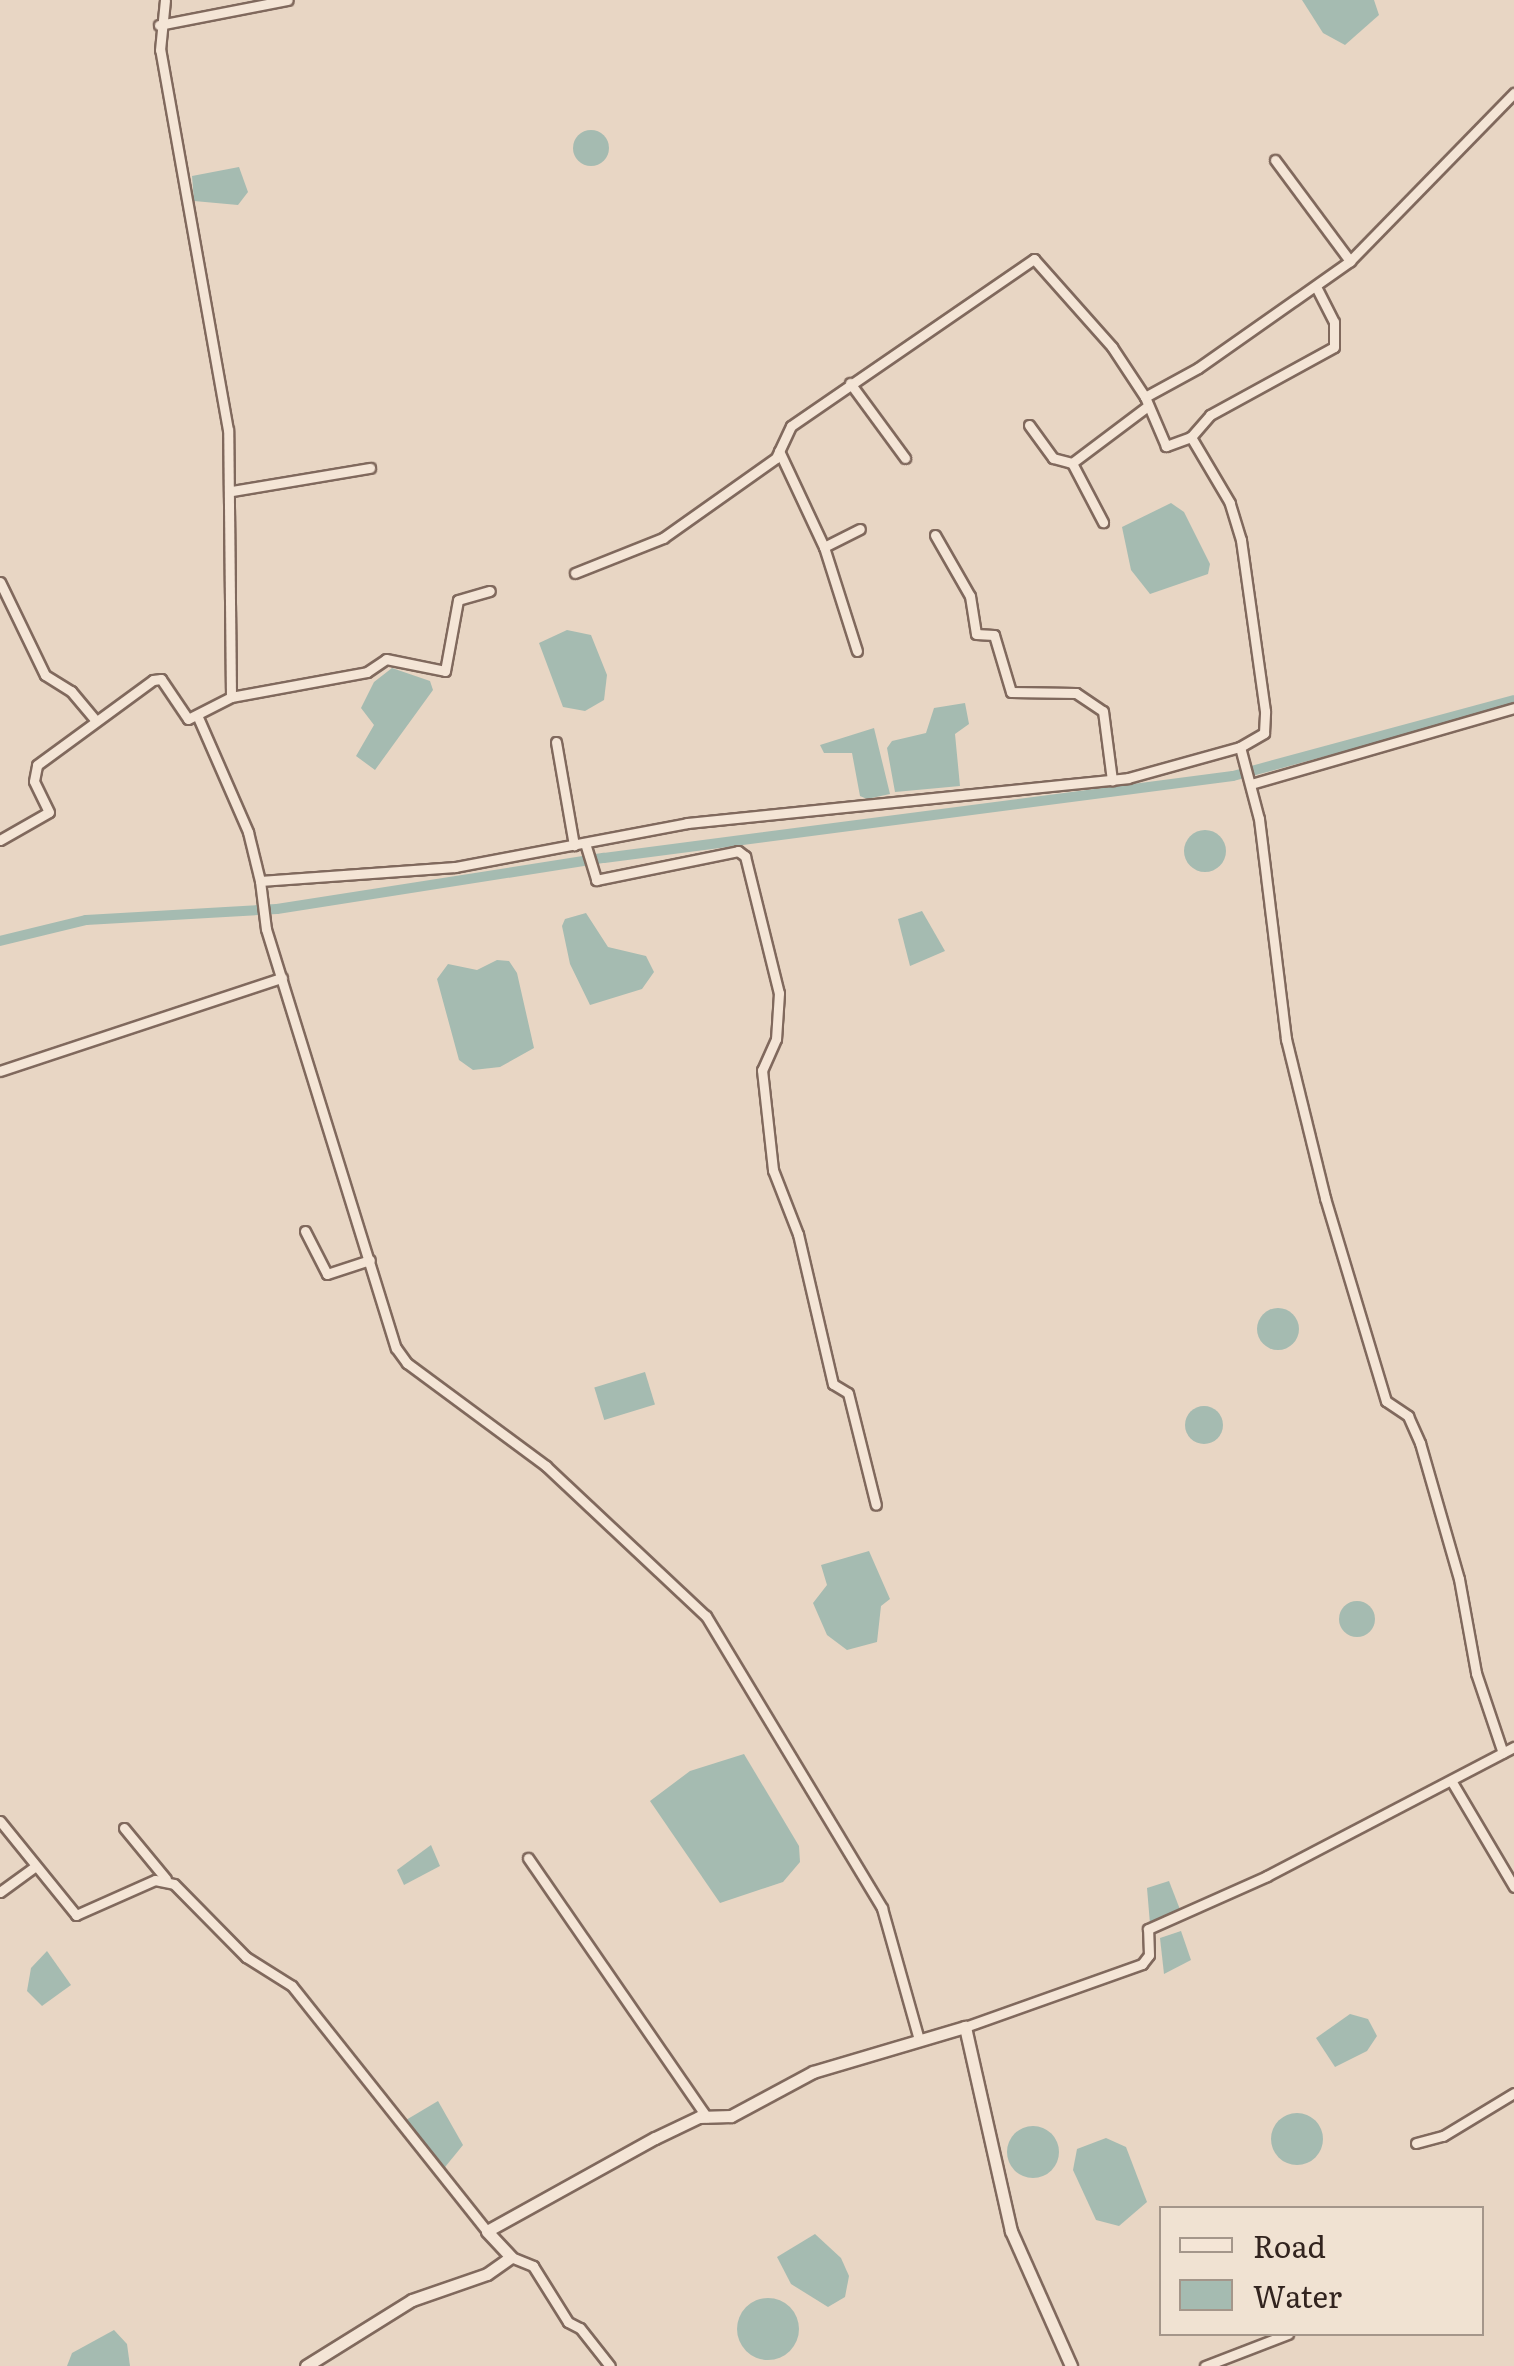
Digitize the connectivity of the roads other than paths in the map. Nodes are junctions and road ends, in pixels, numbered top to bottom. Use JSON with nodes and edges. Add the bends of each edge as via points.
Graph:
{"nodes":[{"id":1,"x":165,"y":0,"type":"edge"},
{"id":2,"x":288,"y":0,"type":"edge"},
{"id":3,"x":159,"y":25,"type":"junction"},
{"id":4,"x":1514,"y":93,"type":"edge"},
{"id":5,"x":1274,"y":160,"type":"dead end"},
{"id":6,"x":1350,"y":261,"type":"junction"},
{"id":7,"x":1317,"y":288,"type":"junction"},
{"id":8,"x":850,"y":384,"type":"junction"},
{"id":9,"x":1146,"y":402,"type":"junction"},
{"id":10,"x":1029,"y":425,"type":"dead end"},
{"id":11,"x":1191,"y":437,"type":"junction"},
{"id":12,"x":780,"y":450,"type":"junction"},
{"id":13,"x":905,"y":458,"type":"dead end"},
{"id":14,"x":1072,"y":462,"type":"junction"},
{"id":15,"x":370,"y":468,"type":"dead end"},
{"id":16,"x":232,"y":491,"type":"junction"},
{"id":17,"x":1103,"y":522,"type":"dead end"},
{"id":18,"x":860,"y":528,"type":"dead end"},
{"id":19,"x":935,"y":535,"type":"dead end"},
{"id":20,"x":824,"y":547,"type":"junction"},
{"id":21,"x":575,"y":573,"type":"dead end"},
{"id":22,"x":0,"y":582,"type":"edge"},
{"id":23,"x":490,"y":591,"type":"dead end"},
{"id":24,"x":857,"y":651,"type":"dead end"},
{"id":25,"x":230,"y":697,"type":"junction"},
{"id":26,"x":1514,"y":708,"type":"edge"},
{"id":27,"x":197,"y":715,"type":"junction"},
{"id":28,"x":94,"y":720,"type":"junction"},
{"id":29,"x":556,"y":742,"type":"dead end"},
{"id":30,"x":1240,"y":747,"type":"junction"},
{"id":31,"x":1112,"y":780,"type":"junction"},
{"id":32,"x":1250,"y":780,"type":"junction"},
{"id":33,"x":0,"y":840,"type":"edge"},
{"id":34,"x":574,"y":845,"type":"junction"},
{"id":35,"x":587,"y":848,"type":"junction"},
{"id":36,"x":260,"y":884,"type":"junction"},
{"id":37,"x":282,"y":978,"type":"junction"},
{"id":38,"x":0,"y":1071,"type":"edge"},
{"id":39,"x":305,"y":1231,"type":"dead end"},
{"id":40,"x":370,"y":1260,"type":"junction"},
{"id":41,"x":876,"y":1505,"type":"dead end"},
{"id":42,"x":1514,"y":1747,"type":"edge"},
{"id":43,"x":1503,"y":1752,"type":"junction"},
{"id":44,"x":1452,"y":1782,"type":"junction"},
{"id":45,"x":0,"y":1821,"type":"edge"},
{"id":46,"x":124,"y":1828,"type":"dead end"},
{"id":47,"x":528,"y":1858,"type":"dead end"},
{"id":48,"x":33,"y":1868,"type":"junction"},
{"id":49,"x":166,"y":1878,"type":"junction"},
{"id":50,"x":1514,"y":1887,"type":"edge"},
{"id":51,"x":0,"y":1892,"type":"edge"},
{"id":52,"x":964,"y":2026,"type":"junction"},
{"id":53,"x":918,"y":2036,"type":"junction"},
{"id":54,"x":1514,"y":2093,"type":"edge"},
{"id":55,"x":707,"y":2117,"type":"junction"},
{"id":56,"x":1416,"y":2142,"type":"dead end"},
{"id":57,"x":488,"y":2231,"type":"junction"},
{"id":58,"x":511,"y":2257,"type":"junction"},
{"id":59,"x":1283,"y":2336,"type":"edge"},
{"id":60,"x":306,"y":2366,"type":"edge"},
{"id":61,"x":610,"y":2366,"type":"edge"},
{"id":62,"x":1072,"y":2366,"type":"edge"},
{"id":63,"x":1205,"y":2366,"type":"edge"}],
"edges":[{"from":1,"to":3,"type":"street"},
{"from":2,"to":3,"type":"street"},
{"from":3,"to":16,"type":"street","via":[[203,311],[224,394]]},
{"from":4,"to":6,"type":"street"},
{"from":5,"to":6,"type":"street"},
{"from":6,"to":7,"type":"street"},
{"from":7,"to":9,"type":"street"},
{"from":7,"to":11,"type":"street","via":[[1334,322],[1334,348],[1210,414]]},
{"from":8,"to":9,"type":"street","via":[[1034,259],[1112,347]]},
{"from":8,"to":12,"type":"street","via":[[791,426]]},
{"from":8,"to":13,"type":"street"},
{"from":9,"to":11,"type":"street","via":[[1166,446]]},
{"from":9,"to":14,"type":"street"},
{"from":10,"to":14,"type":"street","via":[[1053,458]]},
{"from":11,"to":30,"type":"street","via":[[1230,502],[1242,540],[1265,711],[1264,733]]},
{"from":12,"to":20,"type":"street"},
{"from":12,"to":21,"type":"street","via":[[663,538]]},
{"from":14,"to":17,"type":"street"},
{"from":15,"to":16,"type":"street"},
{"from":16,"to":25,"type":"street"},
{"from":18,"to":20,"type":"street"},
{"from":19,"to":31,"type":"street","via":[[970,596],[976,634],[994,635],[1011,692],[1076,693],[1103,710]]},
{"from":20,"to":24,"type":"street"},
{"from":22,"to":28,"type":"street","via":[[45,675],[71,691]]},
{"from":23,"to":25,"type":"street","via":[[458,600],[445,671],[386,660],[367,672]]},
{"from":25,"to":27,"type":"street"},
{"from":26,"to":32,"type":"street"},
{"from":27,"to":28,"type":"street","via":[[185,718],[161,680]]},
{"from":27,"to":36,"type":"street","via":[[248,832]]},
{"from":28,"to":33,"type":"street","via":[[37,765],[34,781],[49,812]]},
{"from":29,"to":34,"type":"street"},
{"from":30,"to":31,"type":"street"},
{"from":30,"to":32,"type":"street"},
{"from":31,"to":35,"type":"street","via":[[687,823]]},
{"from":32,"to":43,"type":"street","via":[[1286,1039],[1325,1198],[1386,1401],[1408,1416],[1420,1443],[1459,1579],[1476,1673]]},
{"from":34,"to":35,"type":"street"},
{"from":34,"to":36,"type":"street","via":[[455,866]]},
{"from":35,"to":41,"type":"street","via":[[596,880],[738,850],[745,856],[779,993],[776,1039],[762,1070],[773,1170],[798,1234],[833,1384],[848,1393]]},
{"from":36,"to":37,"type":"street"},
{"from":37,"to":38,"type":"street"},
{"from":37,"to":40,"type":"street"},
{"from":39,"to":40,"type":"street","via":[[328,1274]]},
{"from":40,"to":53,"type":"street","via":[[406,1363],[546,1466],[706,1616],[882,1908]]},
{"from":42,"to":43,"type":"street"},
{"from":43,"to":44,"type":"street"},
{"from":44,"to":50,"type":"street"},
{"from":44,"to":52,"type":"street","via":[[1148,1929],[1150,1955],[1142,1964]]},
{"from":45,"to":48,"type":"street"},
{"from":46,"to":49,"type":"street"},
{"from":47,"to":55,"type":"street"},
{"from":48,"to":49,"type":"street","via":[[76,1916]]},
{"from":48,"to":51,"type":"street"},
{"from":49,"to":57,"type":"street","via":[[246,1957],[292,1986]]},
{"from":52,"to":53,"type":"street"},
{"from":52,"to":62,"type":"street","via":[[1011,2231]]},
{"from":53,"to":55,"type":"street","via":[[814,2072],[731,2116]]},
{"from":54,"to":56,"type":"street","via":[[1442,2136]]},
{"from":55,"to":57,"type":"street"},
{"from":57,"to":58,"type":"street"},
{"from":58,"to":60,"type":"street","via":[[457,2288],[387,2312],[356,2340]]},
{"from":58,"to":61,"type":"street","via":[[533,2266],[568,2322]]},
{"from":59,"to":63,"type":"street"}]}
